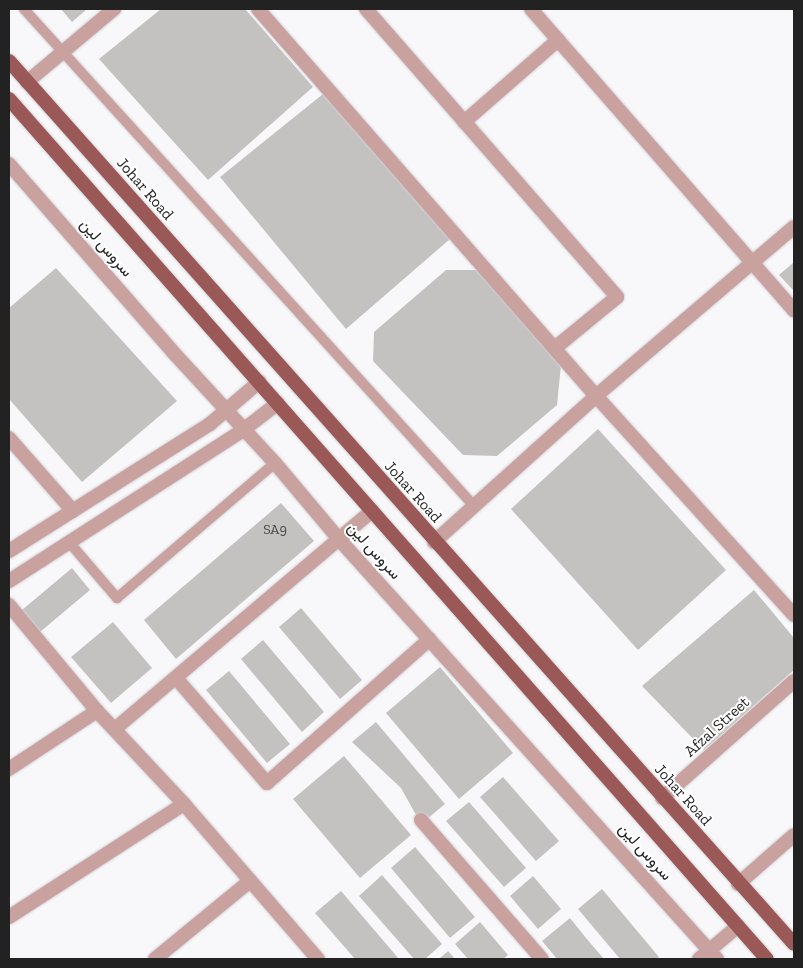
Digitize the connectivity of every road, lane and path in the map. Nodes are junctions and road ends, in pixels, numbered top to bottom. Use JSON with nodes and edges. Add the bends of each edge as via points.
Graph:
{"nodes":[{"id":1,"x":24,"y":9,"type":"edge"},
{"id":2,"x":114,"y":9,"type":"edge"},
{"id":3,"x":258,"y":9,"type":"edge"},
{"id":4,"x":366,"y":9,"type":"edge"},
{"id":5,"x":531,"y":9,"type":"edge"},
{"id":6,"x":558,"y":40,"type":"junction"},
{"id":7,"x":62,"y":52,"type":"junction"},
{"id":8,"x":9,"y":61,"type":"edge"},
{"id":9,"x":27,"y":82,"type":"junction"},
{"id":10,"x":9,"y":99,"type":"edge"},
{"id":11,"x":464,"y":122,"type":"junction"},
{"id":12,"x":9,"y":164,"type":"edge"},
{"id":13,"x":794,"y":226,"type":"edge"},
{"id":14,"x":751,"y":261,"type":"junction"},
{"id":15,"x":794,"y":311,"type":"edge"},
{"id":16,"x":555,"y":348,"type":"junction"},
{"id":17,"x":259,"y":382,"type":"junction"},
{"id":18,"x":596,"y":396,"type":"junction"},
{"id":19,"x":278,"y":403,"type":"junction"},
{"id":20,"x":226,"y":410,"type":"junction"},
{"id":21,"x":243,"y":430,"type":"junction"},
{"id":22,"x":9,"y":438,"type":"edge"},
{"id":23,"x":275,"y":463,"type":"junction"},
{"id":24,"x":474,"y":506,"type":"junction"},
{"id":25,"x":73,"y":511,"type":"junction"},
{"id":26,"x":372,"y":511,"type":"junction"},
{"id":27,"x":337,"y":537,"type":"junction"},
{"id":28,"x":69,"y":542,"type":"junction"},
{"id":29,"x":434,"y":542,"type":"junction"},
{"id":30,"x":9,"y":551,"type":"edge"},
{"id":31,"x":9,"y":581,"type":"edge"},
{"id":32,"x":9,"y":605,"type":"edge"},
{"id":33,"x":794,"y":615,"type":"edge"},
{"id":34,"x":430,"y":639,"type":"junction"},
{"id":35,"x":176,"y":678,"type":"junction"},
{"id":36,"x":794,"y":681,"type":"edge"},
{"id":37,"x":97,"y":711,"type":"junction"},
{"id":38,"x":116,"y":728,"type":"junction"},
{"id":39,"x":9,"y":769,"type":"edge"},
{"id":40,"x":662,"y":798,"type":"junction"},
{"id":41,"x":184,"y":804,"type":"junction"},
{"id":42,"x":421,"y":820,"type":"dead end"},
{"id":43,"x":794,"y":835,"type":"edge"},
{"id":44,"x":250,"y":880,"type":"junction"},
{"id":45,"x":738,"y":884,"type":"junction"},
{"id":46,"x":9,"y":917,"type":"edge"},
{"id":47,"x":738,"y":926,"type":"junction"},
{"id":48,"x":794,"y":944,"type":"edge"},
{"id":49,"x":709,"y":956,"type":"edge"},
{"id":50,"x":155,"y":959,"type":"edge"},
{"id":51,"x":318,"y":959,"type":"edge"},
{"id":52,"x":542,"y":959,"type":"edge"},
{"id":53,"x":767,"y":959,"type":"edge"}],
"edges":[{"from":1,"to":7,"type":"lane"},
{"from":2,"to":7,"type":"street"},
{"from":3,"to":16,"type":"street"},
{"from":4,"to":11,"type":"street"},
{"from":5,"to":6,"type":"street"},
{"from":6,"to":11,"type":"street"},
{"from":6,"to":14,"type":"street"},
{"from":7,"to":9,"type":"street"},
{"from":7,"to":24,"type":"lane"},
{"from":8,"to":9,"type":"main road","name":"Johar Road"},
{"from":9,"to":29,"type":"main road","name":"Johar Road"},
{"from":10,"to":17,"type":"main road"},
{"from":11,"to":16,"type":"street","via":[[617,297]]},
{"from":12,"to":20,"type":"street","name":"سروس لین"},
{"from":13,"to":14,"type":"street"},
{"from":14,"to":15,"type":"street"},
{"from":14,"to":18,"type":"street"},
{"from":16,"to":18,"type":"street"},
{"from":17,"to":19,"type":"main road"},
{"from":17,"to":20,"type":"street"},
{"from":18,"to":24,"type":"street"},
{"from":18,"to":33,"type":"street"},
{"from":19,"to":21,"type":"street"},
{"from":19,"to":26,"type":"main road"},
{"from":20,"to":21,"type":"street","name":"سروس لین"},
{"from":20,"to":25,"type":"street"},
{"from":21,"to":23,"type":"street","name":"سروس لین"},
{"from":21,"to":28,"type":"street"},
{"from":22,"to":25,"type":"street"},
{"from":23,"to":27,"type":"street","name":"سروس لین"},
{"from":23,"to":28,"type":"lane","via":[[117,598]]},
{"from":24,"to":29,"type":"street"},
{"from":25,"to":30,"type":"street"},
{"from":26,"to":27,"type":"street"},
{"from":26,"to":47,"type":"main road"},
{"from":27,"to":34,"type":"street","name":"سروس لین"},
{"from":27,"to":35,"type":"street"},
{"from":28,"to":31,"type":"street"},
{"from":29,"to":40,"type":"main road","name":"Johar Road"},
{"from":32,"to":37,"type":"street"},
{"from":34,"to":35,"type":"street","via":[[267,783]]},
{"from":34,"to":49,"type":"street","name":"سروس لین"},
{"from":35,"to":38,"type":"street"},
{"from":36,"to":40,"type":"street","name":"Afzal Street"},
{"from":37,"to":38,"type":"street"},
{"from":37,"to":39,"type":"street"},
{"from":38,"to":41,"type":"street"},
{"from":40,"to":45,"type":"main road","name":"Johar Road"},
{"from":41,"to":44,"type":"street"},
{"from":41,"to":46,"type":"street"},
{"from":42,"to":52,"type":"street"},
{"from":43,"to":45,"type":"street"},
{"from":44,"to":50,"type":"street"},
{"from":44,"to":51,"type":"street"},
{"from":45,"to":48,"type":"main road","name":"Johar Road"},
{"from":47,"to":49,"type":"street"},
{"from":47,"to":53,"type":"main road"}]}
